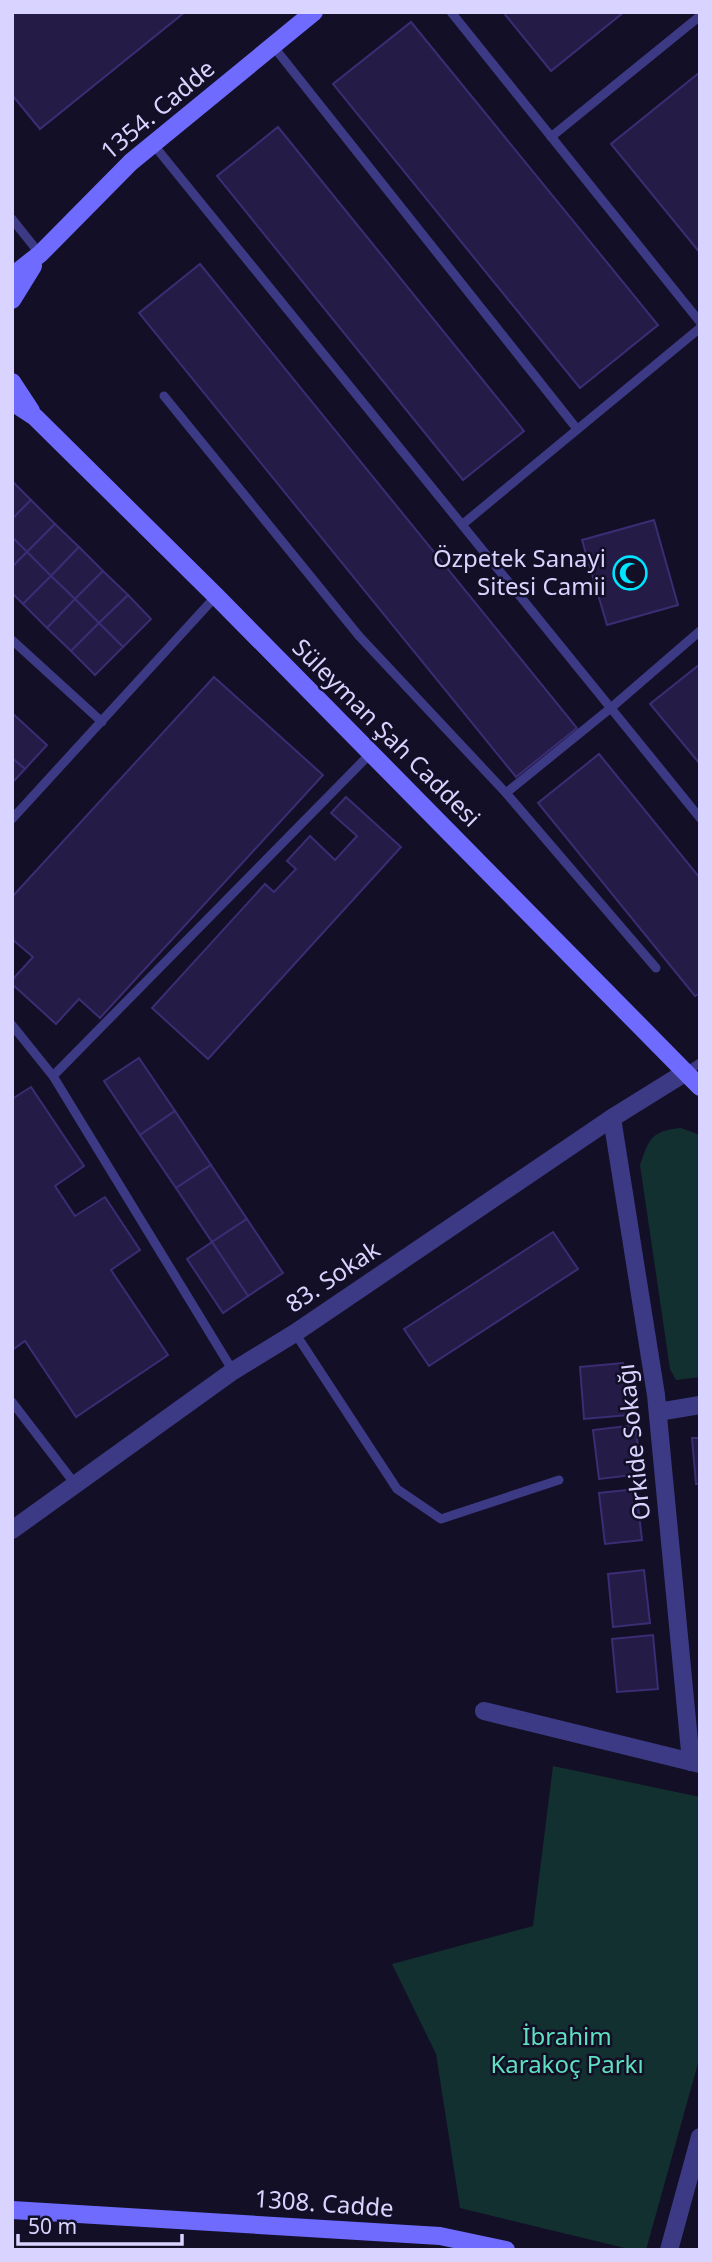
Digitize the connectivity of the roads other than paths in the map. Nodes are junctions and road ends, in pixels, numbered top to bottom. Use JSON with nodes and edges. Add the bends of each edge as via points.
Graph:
{"nodes":[{"id":1,"x":314,"y":12,"type":"edge"},
{"id":2,"x":451,"y":12,"type":"edge"},
{"id":3,"x":700,"y":16,"type":"edge"},
{"id":4,"x":273,"y":46,"type":"junction"},
{"id":5,"x":551,"y":137,"type":"junction"},
{"id":6,"x":153,"y":144,"type":"junction"},
{"id":7,"x":12,"y":219,"type":"edge"},
{"id":8,"x":40,"y":254,"type":"junction"},
{"id":9,"x":12,"y":276,"type":"edge"},
{"id":10,"x":12,"y":300,"type":"edge"},
{"id":11,"x":700,"y":321,"type":"edge"},
{"id":12,"x":700,"y":328,"type":"edge"},
{"id":13,"x":12,"y":382,"type":"edge"},
{"id":14,"x":164,"y":396,"type":"dead end"},
{"id":15,"x":12,"y":402,"type":"edge"},
{"id":16,"x":35,"y":417,"type":"junction"},
{"id":17,"x":577,"y":429,"type":"junction"},
{"id":18,"x":463,"y":524,"type":"junction"},
{"id":19,"x":216,"y":596,"type":"junction"},
{"id":20,"x":700,"y":631,"type":"edge"},
{"id":21,"x":12,"y":640,"type":"edge"},
{"id":22,"x":612,"y":707,"type":"junction"},
{"id":23,"x":102,"y":722,"type":"junction"},
{"id":24,"x":371,"y":753,"type":"junction"},
{"id":25,"x":506,"y":793,"type":"junction"},
{"id":26,"x":700,"y":818,"type":"edge"},
{"id":27,"x":12,"y":819,"type":"edge"},
{"id":28,"x":656,"y":968,"type":"dead end"},
{"id":29,"x":12,"y":1025,"type":"edge"},
{"id":30,"x":693,"y":1068,"type":"edge"},
{"id":31,"x":53,"y":1076,"type":"junction"},
{"id":32,"x":700,"y":1087,"type":"edge"},
{"id":33,"x":612,"y":1118,"type":"junction"},
{"id":34,"x":295,"y":1333,"type":"junction"},
{"id":35,"x":233,"y":1371,"type":"junction"},
{"id":36,"x":12,"y":1402,"type":"edge"},
{"id":37,"x":700,"y":1405,"type":"edge"},
{"id":38,"x":657,"y":1412,"type":"junction"},
{"id":39,"x":559,"y":1480,"type":"dead end"},
{"id":40,"x":75,"y":1484,"type":"junction"},
{"id":41,"x":12,"y":1530,"type":"edge"},
{"id":42,"x":484,"y":1711,"type":"dead end"},
{"id":43,"x":695,"y":1763,"type":"edge"},
{"id":44,"x":700,"y":2137,"type":"edge"},
{"id":45,"x":12,"y":2210,"type":"edge"},
{"id":46,"x":409,"y":2242,"type":"edge"},
{"id":47,"x":439,"y":2243,"type":"edge"},
{"id":48,"x":506,"y":2250,"type":"edge"},
{"id":49,"x":669,"y":2250,"type":"edge"}],
"edges":[{"from":1,"to":4,"type":"main road","name":"1354. Cadde"},
{"from":2,"to":5,"type":"lane"},
{"from":3,"to":5,"type":"lane"},
{"from":4,"to":6,"type":"main road","name":"1354. Cadde"},
{"from":4,"to":17,"type":"lane"},
{"from":5,"to":11,"type":"lane"},
{"from":6,"to":8,"type":"main road","name":"1354. Cadde"},
{"from":6,"to":18,"type":"lane"},
{"from":7,"to":8,"type":"lane"},
{"from":8,"to":9,"type":"main road","name":"1354. Cadde"},
{"from":8,"to":10,"type":"main road","name":"1354. Cadde"},
{"from":12,"to":17,"type":"lane"},
{"from":13,"to":16,"type":"main road"},
{"from":14,"to":25,"type":"lane","via":[[359,635]]},
{"from":15,"to":16,"type":"main road"},
{"from":16,"to":19,"type":"main road","name":"Süleyman Şah Caddesi"},
{"from":17,"to":18,"type":"lane"},
{"from":18,"to":22,"type":"lane"},
{"from":19,"to":23,"type":"lane"},
{"from":19,"to":24,"type":"main road","name":"Süleyman Şah Caddesi"},
{"from":20,"to":22,"type":"lane"},
{"from":21,"to":23,"type":"lane"},
{"from":22,"to":25,"type":"lane"},
{"from":22,"to":26,"type":"lane"},
{"from":23,"to":27,"type":"lane"},
{"from":24,"to":30,"type":"main road","name":"Süleyman Şah Caddesi"},
{"from":24,"to":31,"type":"lane"},
{"from":25,"to":28,"type":"lane"},
{"from":29,"to":31,"type":"lane"},
{"from":30,"to":32,"type":"main road","name":"Süleyman Şah Caddesi"},
{"from":30,"to":33,"type":"street","name":"83. Sokak"},
{"from":31,"to":35,"type":"lane"},
{"from":33,"to":34,"type":"street","name":"83. Sokak"},
{"from":33,"to":38,"type":"street","name":"Orkide Sokağı"},
{"from":34,"to":35,"type":"street","name":"83. Sokak"},
{"from":34,"to":39,"type":"lane","via":[[397,1489],[441,1519]]},
{"from":35,"to":40,"type":"street","name":"83. Sokak"},
{"from":36,"to":40,"type":"lane"},
{"from":37,"to":38,"type":"street"},
{"from":38,"to":43,"type":"street","name":"Orkide Sokağı"},
{"from":40,"to":41,"type":"street","name":"83. Sokak"},
{"from":42,"to":43,"type":"street"},
{"from":44,"to":49,"type":"street"},
{"from":45,"to":46,"type":"main road","name":"1308. Cadde"},
{"from":46,"to":47,"type":"main road","name":"1308. Cadde"},
{"from":47,"to":48,"type":"main road","name":"1308. Cadde"}]}
